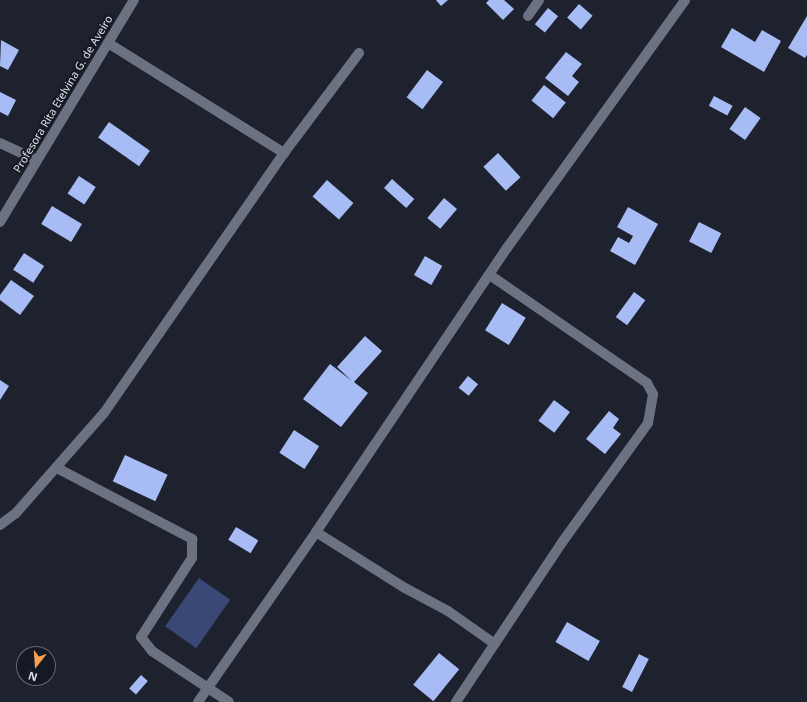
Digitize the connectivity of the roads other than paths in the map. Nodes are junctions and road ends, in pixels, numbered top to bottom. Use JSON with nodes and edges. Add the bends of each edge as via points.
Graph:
{"nodes":[{"id":1,"x":134,"y":0,"type":"edge"},
{"id":2,"x":539,"y":0,"type":"edge"},
{"id":3,"x":685,"y":0,"type":"edge"},
{"id":4,"x":528,"y":16,"type":"dead end"},
{"id":5,"x":108,"y":43,"type":"junction"},
{"id":6,"x":359,"y":53,"type":"dead end"},
{"id":7,"x":0,"y":143,"type":"edge"},
{"id":8,"x":284,"y":153,"type":"junction"},
{"id":9,"x":36,"y":160,"type":"junction"},
{"id":10,"x":0,"y":222,"type":"edge"},
{"id":11,"x":490,"y":274,"type":"junction"},
{"id":12,"x":57,"y":468,"type":"junction"},
{"id":13,"x":0,"y":525,"type":"edge"},
{"id":14,"x":316,"y":532,"type":"junction"},
{"id":15,"x":495,"y":644,"type":"junction"},
{"id":16,"x":209,"y":687,"type":"junction"},
{"id":17,"x":198,"y":702,"type":"edge"},
{"id":18,"x":229,"y":702,"type":"edge"},
{"id":19,"x":456,"y":702,"type":"edge"}],
"edges":[{"from":1,"to":5,"type":"street","name":"Profesora Rita Etelvina G. de Aveiro"},
{"from":2,"to":4,"type":"street"},
{"from":3,"to":11,"type":"street"},
{"from":5,"to":8,"type":"street"},
{"from":5,"to":9,"type":"street","name":"Profesora Rita Etelvina G. de Aveiro"},
{"from":6,"to":8,"type":"street"},
{"from":7,"to":9,"type":"street"},
{"from":8,"to":12,"type":"street","via":[[104,413]]},
{"from":9,"to":10,"type":"street","name":"Profesora Rita Etelvina G. de Aveiro"},
{"from":11,"to":14,"type":"street"},
{"from":11,"to":15,"type":"street","via":[[647,383],[652,394],[648,423],[563,541]]},
{"from":12,"to":13,"type":"street","via":[[16,513]]},
{"from":12,"to":16,"type":"street","via":[[192,539],[192,558],[141,637],[152,651]]},
{"from":14,"to":15,"type":"street","via":[[404,588],[448,611]]},
{"from":14,"to":16,"type":"street"},
{"from":15,"to":19,"type":"street"},
{"from":16,"to":17,"type":"street"},
{"from":16,"to":18,"type":"street"}]}
